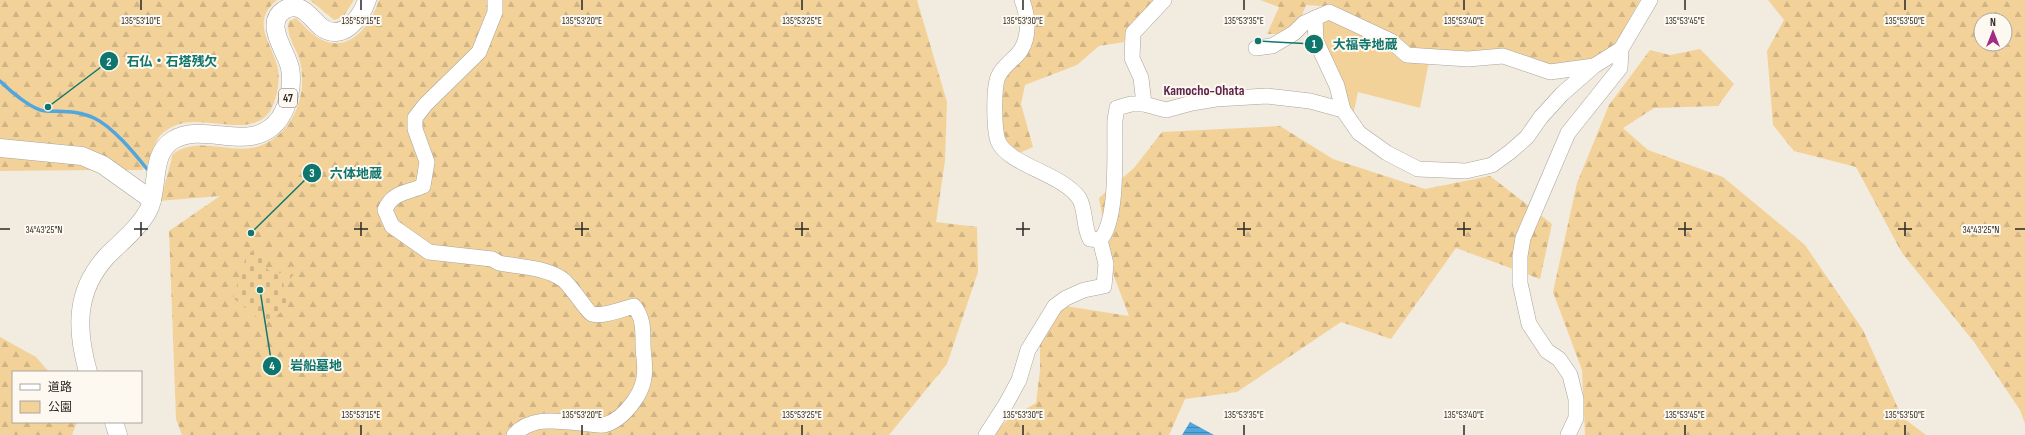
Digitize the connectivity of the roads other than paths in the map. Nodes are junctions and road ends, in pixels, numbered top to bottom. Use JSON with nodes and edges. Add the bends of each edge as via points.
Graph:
{"nodes":[{"id":1,"x":367,"y":0,"type":"edge"},
{"id":2,"x":495,"y":0,"type":"edge"},
{"id":3,"x":1022,"y":0,"type":"edge"},
{"id":4,"x":1164,"y":0,"type":"edge"},
{"id":5,"x":1650,"y":0,"type":"edge"},
{"id":6,"x":1315,"y":18,"type":"junction"},
{"id":7,"x":1256,"y":48,"type":"dead end"},
{"id":8,"x":1621,"y":49,"type":"junction"},
{"id":9,"x":1594,"y":66,"type":"junction"},
{"id":10,"x":1144,"y":104,"type":"junction"},
{"id":11,"x":1343,"y":110,"type":"junction"},
{"id":12,"x":0,"y":148,"type":"edge"},
{"id":13,"x":152,"y":200,"type":"junction"},
{"id":14,"x":1100,"y":240,"type":"junction"},
{"id":15,"x":88,"y":371,"type":"edge"},
{"id":16,"x":114,"y":423,"type":"edge"},
{"id":17,"x":118,"y":435,"type":"edge"},
{"id":18,"x":514,"y":435,"type":"edge"},
{"id":19,"x":986,"y":435,"type":"edge"},
{"id":20,"x":1568,"y":435,"type":"edge"}],
"edges":[{"from":1,"to":13,"type":"main road","number":"47","via":[[352,26],[338,32],[326,30],[300,8],[289,8],[281,12],[277,18],[276,32],[288,60],[290,85],[287,103],[280,118],[267,130],[249,137],[190,134],[168,143],[159,159]]},
{"from":2,"to":18,"type":"street","via":[[495,12],[478,52],[415,118],[415,130],[427,162],[423,186],[399,193],[392,198],[385,210],[388,218],[396,230],[429,252],[492,259],[499,263],[549,272],[563,280],[592,314],[634,306],[644,324],[642,337],[645,371],[642,389],[628,410],[604,425],[542,420],[521,428]]},
{"from":3,"to":14,"type":"street","via":[[1028,33],[1021,50],[998,75],[994,98],[998,140],[1005,151],[1063,183],[1079,199],[1090,239]]},
{"from":4,"to":10,"type":"street","via":[[1133,32],[1132,58],[1141,78]]},
{"from":5,"to":8,"type":"street"},
{"from":6,"to":7,"type":"street","via":[[1272,46]]},
{"from":6,"to":9,"type":"street","via":[[1329,12],[1391,41],[1408,55],[1468,59],[1503,56],[1550,72]]},
{"from":6,"to":11,"type":"street","via":[[1316,41],[1337,86]]},
{"from":8,"to":9,"type":"street"},
{"from":8,"to":20,"type":"street","via":[[1620,68],[1568,133],[1523,238],[1520,256],[1520,283],[1529,324],[1547,351],[1559,359],[1570,376],[1576,399],[1576,418]]},
{"from":9,"to":11,"type":"street","via":[[1551,105],[1527,137],[1510,152],[1492,165],[1466,171],[1418,170],[1387,153],[1359,133]]},
{"from":10,"to":11,"type":"street","via":[[1166,110],[1216,98],[1267,96],[1310,101]]},
{"from":10,"to":14,"type":"street","via":[[1117,108],[1113,202],[1109,224]]},
{"from":12,"to":13,"type":"main road","via":[[82,156],[103,165]]},
{"from":13,"to":15,"type":"main road","number":"47","via":[[140,224],[91,277],[83,297],[80,320],[82,351]]},
{"from":14,"to":19,"type":"street","via":[[1106,264],[1104,286],[1084,290],[1055,306],[1028,350],[1016,386]]},
{"from":16,"to":17,"type":"main road"}]}
